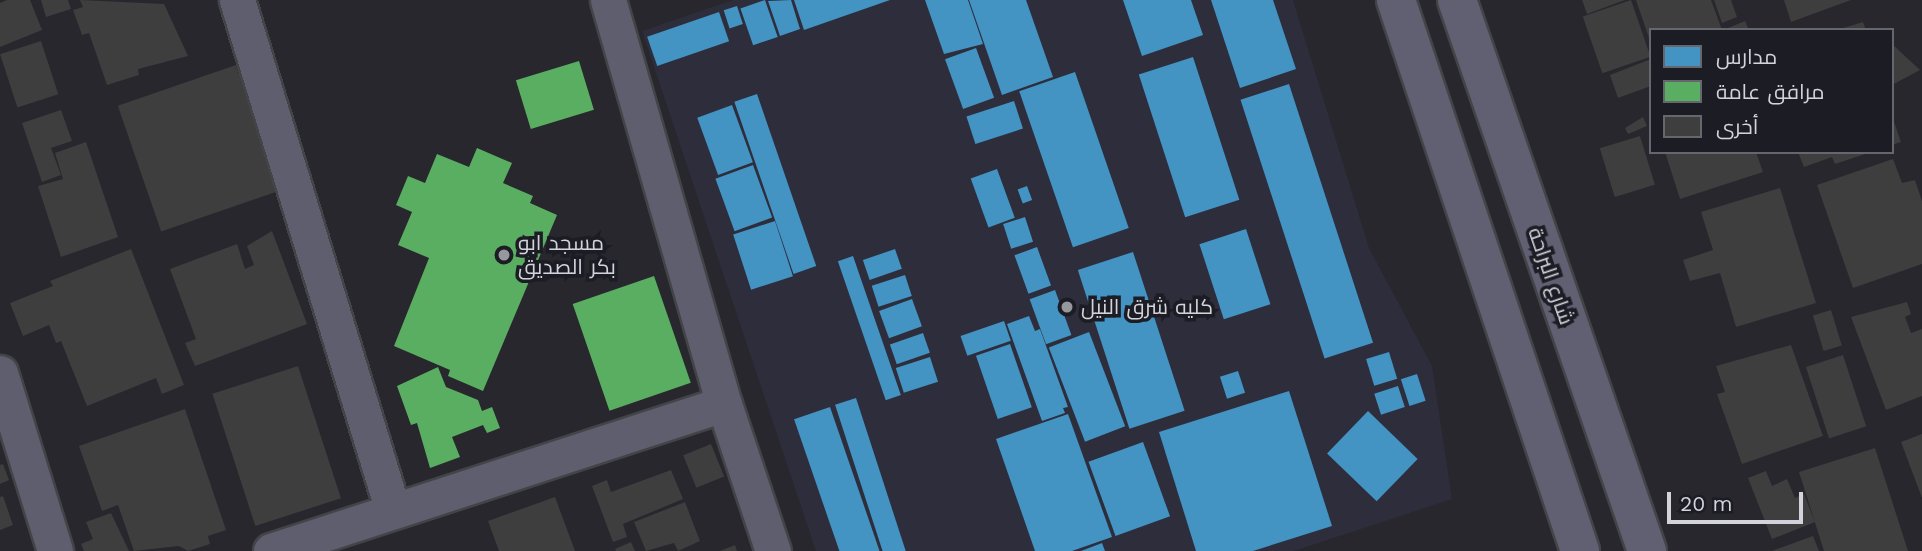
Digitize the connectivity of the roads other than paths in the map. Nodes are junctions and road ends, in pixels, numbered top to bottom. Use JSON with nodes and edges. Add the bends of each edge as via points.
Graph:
{"nodes":[{"id":1,"x":237,"y":0,"type":"edge"},
{"id":2,"x":608,"y":0,"type":"edge"},
{"id":3,"x":1396,"y":0,"type":"edge"},
{"id":4,"x":1457,"y":0,"type":"edge"},
{"id":5,"x":0,"y":373,"type":"edge"},
{"id":6,"x":724,"y":404,"type":"junction"},
{"id":7,"x":393,"y":511,"type":"junction"},
{"id":8,"x":55,"y":551,"type":"edge"},
{"id":9,"x":271,"y":551,"type":"edge"},
{"id":10,"x":773,"y":551,"type":"edge"},
{"id":11,"x":1580,"y":551,"type":"edge"},
{"id":12,"x":1647,"y":551,"type":"edge"}],
"edges":[{"from":1,"to":7,"type":"street"},
{"from":2,"to":6,"type":"street"},
{"from":3,"to":11,"type":"street"},
{"from":4,"to":12,"type":"street","name":"شارع البراحة"},
{"from":5,"to":8,"type":"street"},
{"from":6,"to":7,"type":"street"},
{"from":6,"to":10,"type":"street"},
{"from":7,"to":9,"type":"street"}]}
